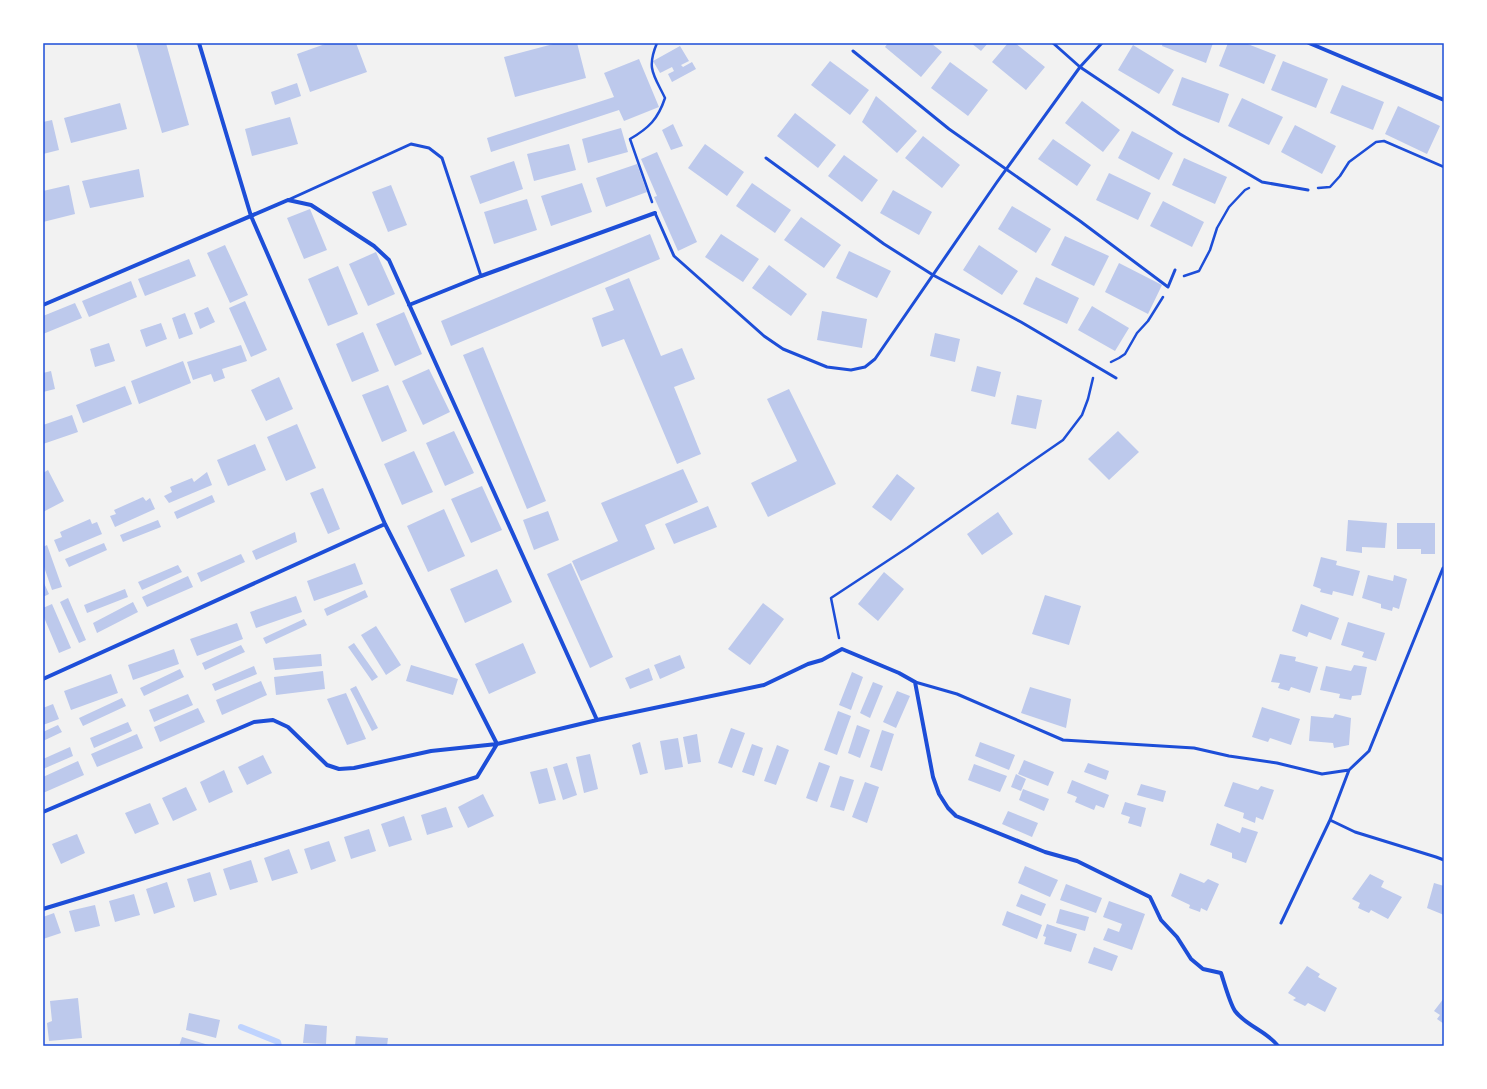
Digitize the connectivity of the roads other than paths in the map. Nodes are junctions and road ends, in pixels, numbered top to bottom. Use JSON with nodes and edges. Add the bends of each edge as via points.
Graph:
{"nodes":[{"id":1,"x":199,"y":43,"type":"edge"},
{"id":2,"x":1053,"y":43,"type":"edge"},
{"id":3,"x":1102,"y":43,"type":"edge"},
{"id":4,"x":1309,"y":43,"type":"edge"},
{"id":5,"x":853,"y":51,"type":"dead end"},
{"id":6,"x":1080,"y":67,"type":"junction"},
{"id":7,"x":1444,"y":100,"type":"edge"},
{"id":8,"x":766,"y":158,"type":"dead end"},
{"id":9,"x":1006,"y":169,"type":"junction"},
{"id":10,"x":1308,"y":190,"type":"dead end"},
{"id":11,"x":288,"y":200,"type":"junction"},
{"id":12,"x":655,"y":213,"type":"joint"},
{"id":13,"x":251,"y":216,"type":"junction"},
{"id":14,"x":1175,"y":270,"type":"dead end"},
{"id":15,"x":933,"y":275,"type":"junction"},
{"id":16,"x":481,"y":276,"type":"junction"},
{"id":17,"x":43,"y":305,"type":"edge"},
{"id":18,"x":409,"y":305,"type":"junction"},
{"id":19,"x":1116,"y":378,"type":"dead end"},
{"id":20,"x":385,"y":524,"type":"junction"},
{"id":21,"x":1443,"y":568,"type":"edge"},
{"id":22,"x":43,"y":679,"type":"edge"},
{"id":23,"x":915,"y":682,"type":"junction"},
{"id":24,"x":597,"y":720,"type":"junction"},
{"id":25,"x":497,"y":744,"type":"junction"},
{"id":26,"x":1349,"y":770,"type":"junction"},
{"id":27,"x":43,"y":812,"type":"edge"},
{"id":28,"x":1330,"y":820,"type":"junction"},
{"id":29,"x":1444,"y":860,"type":"edge"},
{"id":30,"x":43,"y":909,"type":"edge"},
{"id":31,"x":1281,"y":923,"type":"dead end"},
{"id":32,"x":1278,"y":1046,"type":"edge"}],
"edges":[{"from":1,"to":13,"type":"street"},
{"from":2,"to":6,"type":"lane"},
{"from":3,"to":6,"type":"lane"},
{"from":4,"to":7,"type":"street"},
{"from":5,"to":9,"type":"lane","via":[[949,129]]},
{"from":6,"to":9,"type":"lane"},
{"from":6,"to":10,"type":"lane","via":[[1180,134],[1262,182]]},
{"from":8,"to":15,"type":"lane","via":[[884,244]]},
{"from":9,"to":14,"type":"lane","via":[[1168,288]]},
{"from":9,"to":15,"type":"lane"},
{"from":11,"to":13,"type":"street"},
{"from":11,"to":16,"type":"lane","via":[[411,144],[429,148],[442,158]]},
{"from":11,"to":18,"type":"street","via":[[311,205],[374,246],[389,260]]},
{"from":12,"to":15,"type":"lane","via":[[674,256],[764,336],[783,349],[827,367],[852,370],[865,367],[875,359]]},
{"from":12,"to":16,"type":"street"},
{"from":13,"to":17,"type":"street"},
{"from":13,"to":20,"type":"street"},
{"from":15,"to":19,"type":"lane","via":[[1021,322]]},
{"from":16,"to":18,"type":"street"},
{"from":18,"to":24,"type":"street"},
{"from":20,"to":22,"type":"street"},
{"from":20,"to":25,"type":"street"},
{"from":21,"to":26,"type":"lane","via":[[1369,751]]},
{"from":23,"to":24,"type":"street","via":[[842,649],[764,685]]},
{"from":23,"to":26,"type":"lane","via":[[957,694],[1063,740],[1194,748],[1322,774]]},
{"from":23,"to":32,"type":"street","via":[[933,777],[938,794],[948,808],[956,816],[1045,852],[1077,861],[1150,897],[1161,920],[1177,936],[1191,959],[1203,969],[1221,973],[1234,1010],[1274,1040]]},
{"from":24,"to":25,"type":"street"},
{"from":25,"to":27,"type":"street","via":[[431,751],[339,769],[327,765],[288,727],[273,720],[254,722]]},
{"from":25,"to":30,"type":"street","via":[[477,777]]},
{"from":26,"to":28,"type":"lane"},
{"from":28,"to":29,"type":"lane","via":[[1355,832]]},
{"from":28,"to":31,"type":"lane"}]}
